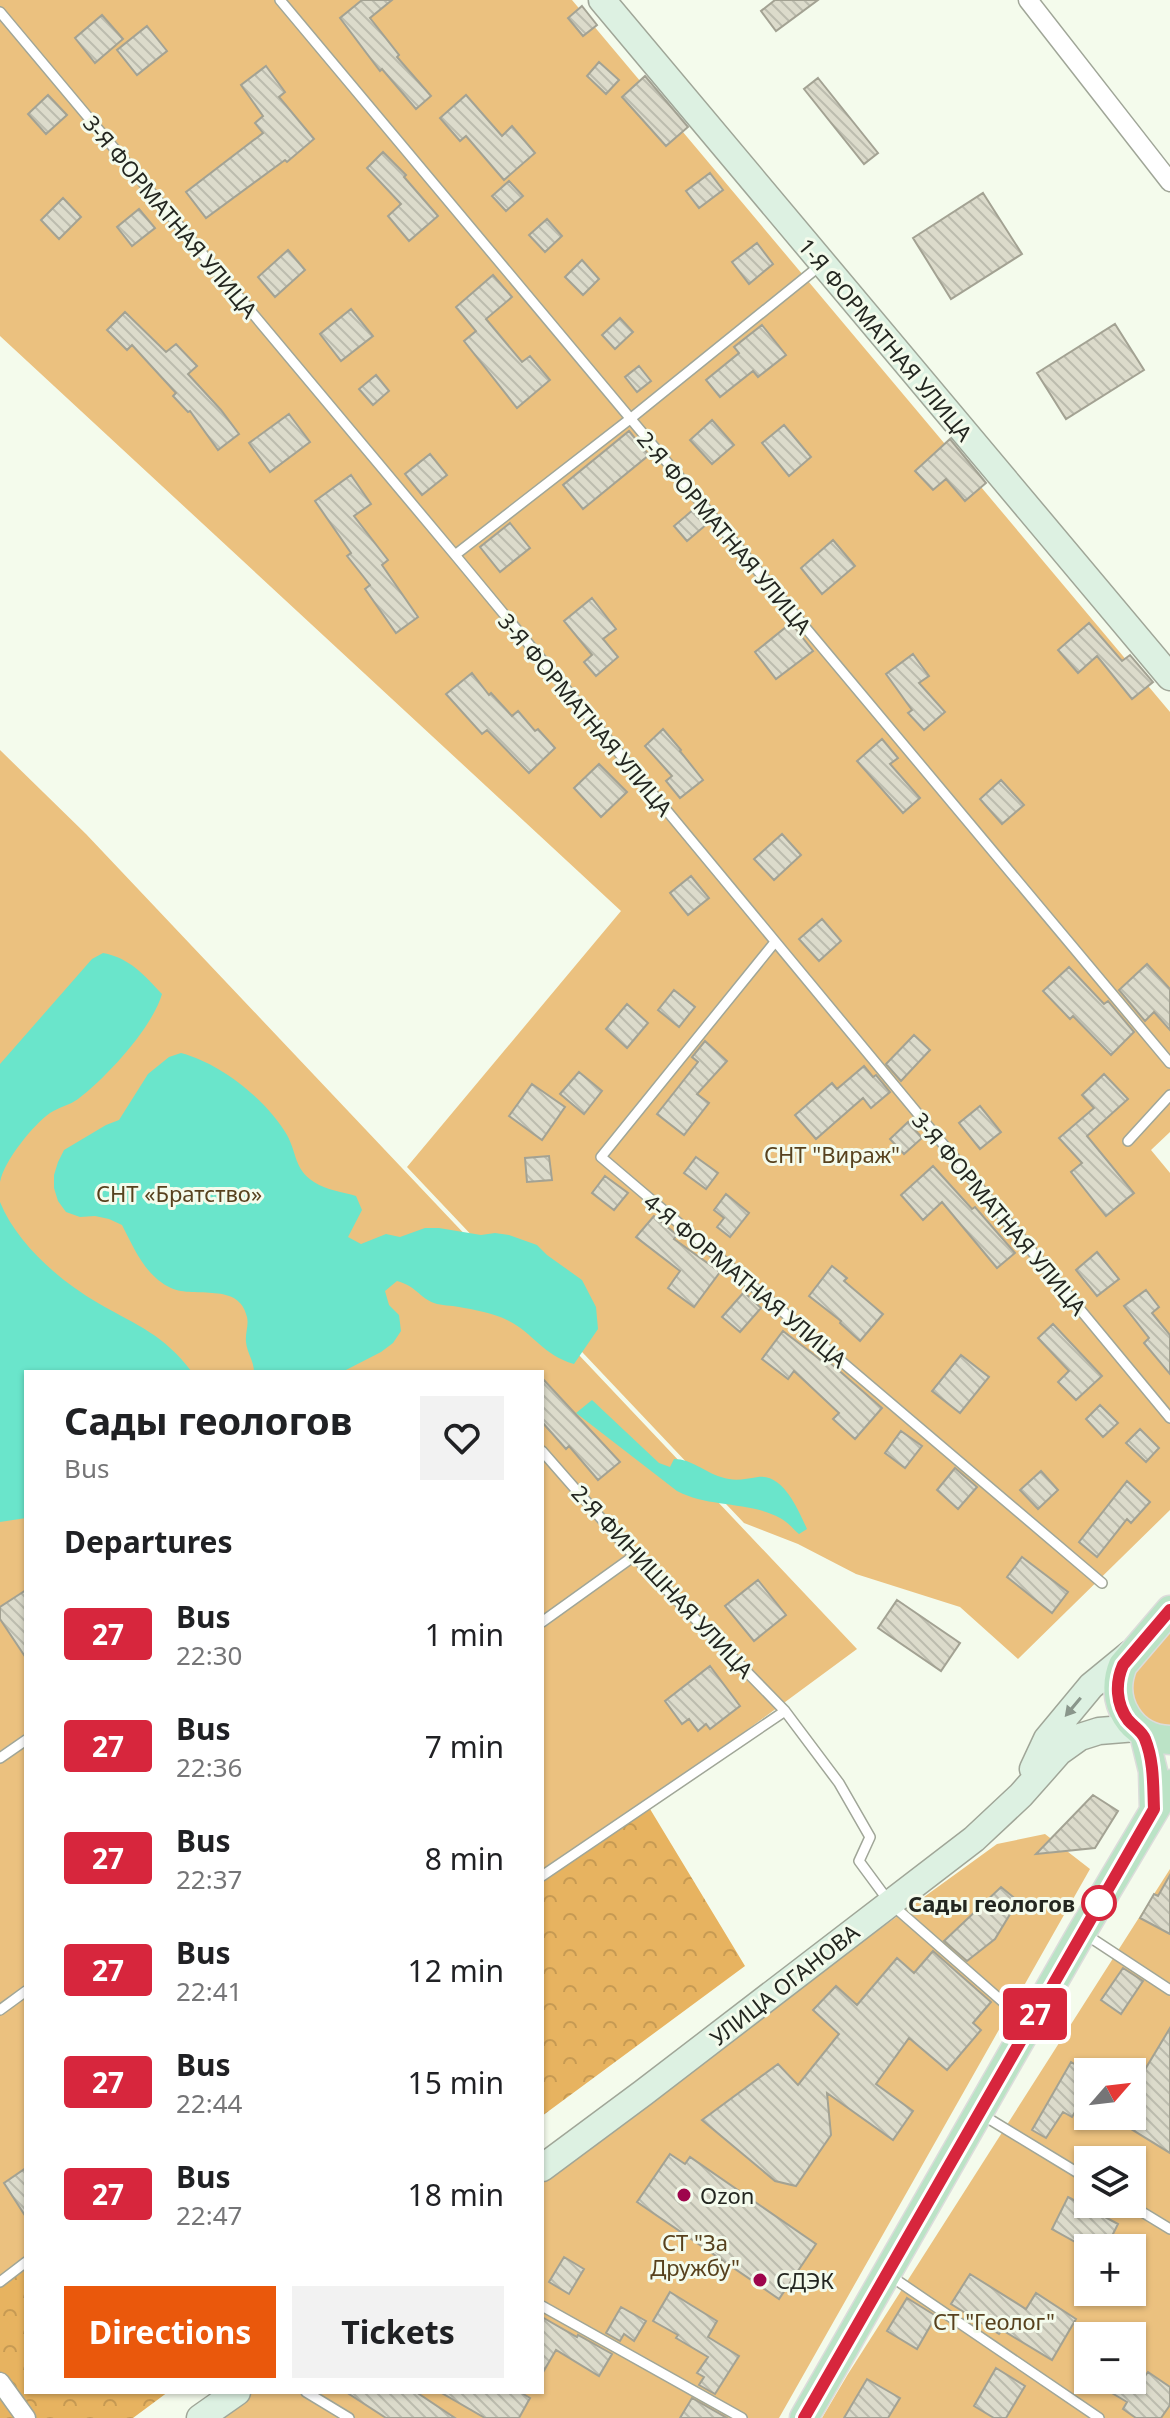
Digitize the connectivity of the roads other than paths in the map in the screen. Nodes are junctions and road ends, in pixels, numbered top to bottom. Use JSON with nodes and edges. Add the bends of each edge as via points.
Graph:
{"nodes":[{"id":1,"x":280,"y":0,"type":"edge"},
{"id":2,"x":602,"y":0,"type":"edge"},
{"id":3,"x":1028,"y":0,"type":"edge"},
{"id":4,"x":0,"y":12,"type":"edge"},
{"id":5,"x":1170,"y":182,"type":"edge"},
{"id":6,"x":822,"y":263,"type":"junction"},
{"id":7,"x":630,"y":419,"type":"junction"},
{"id":8,"x":455,"y":555,"type":"junction"},
{"id":9,"x":1170,"y":677,"type":"edge"},
{"id":10,"x":775,"y":942,"type":"junction"},
{"id":11,"x":1170,"y":1063,"type":"edge"},
{"id":12,"x":1170,"y":1095,"type":"edge"},
{"id":13,"x":1128,"y":1141,"type":"dead end"},
{"id":14,"x":1170,"y":1418,"type":"edge"},
{"id":15,"x":544,"y":1453,"type":"edge"},
{"id":16,"x":634,"y":1556,"type":"junction"},
{"id":17,"x":1102,"y":1583,"type":"dead end"},
{"id":18,"x":1170,"y":1610,"type":"edge"},
{"id":19,"x":544,"y":1621,"type":"edge"},
{"id":20,"x":1130,"y":1654,"type":"junction"},
{"id":21,"x":785,"y":1711,"type":"junction"},
{"id":22,"x":1150,"y":1734,"type":"edge"},
{"id":23,"x":24,"y":1741,"type":"edge"},
{"id":24,"x":0,"y":1758,"type":"edge"},
{"id":25,"x":1170,"y":1784,"type":"edge"},
{"id":26,"x":1021,"y":1795,"type":"junction"},
{"id":27,"x":1154,"y":1809,"type":"junction"},
{"id":28,"x":544,"y":1875,"type":"edge"},
{"id":29,"x":890,"y":1903,"type":"junction"},
{"id":30,"x":1082,"y":1932,"type":"junction"},
{"id":31,"x":1170,"y":1990,"type":"edge"},
{"id":32,"x":24,"y":1992,"type":"edge"},
{"id":33,"x":0,"y":2010,"type":"edge"},
{"id":34,"x":1029,"y":2025,"type":"junction"},
{"id":35,"x":979,"y":2112,"type":"junction"},
{"id":36,"x":544,"y":2167,"type":"edge"},
{"id":37,"x":1074,"y":2170,"type":"edge"},
{"id":38,"x":1146,"y":2214,"type":"edge"},
{"id":39,"x":1170,"y":2229,"type":"edge"},
{"id":40,"x":24,"y":2264,"type":"edge"},
{"id":41,"x":886,"y":2273,"type":"junction"},
{"id":42,"x":0,"y":2282,"type":"edge"},
{"id":43,"x":544,"y":2307,"type":"edge"},
{"id":44,"x":0,"y":2382,"type":"edge"},
{"id":45,"x":234,"y":2394,"type":"edge"},
{"id":46,"x":309,"y":2394,"type":"edge"},
{"id":47,"x":26,"y":2418,"type":"edge"},
{"id":48,"x":200,"y":2418,"type":"edge"},
{"id":49,"x":349,"y":2418,"type":"edge"},
{"id":50,"x":742,"y":2418,"type":"edge"},
{"id":51,"x":804,"y":2418,"type":"edge"},
{"id":52,"x":1099,"y":2418,"type":"edge"}],
"edges":[{"from":1,"to":7,"type":"lane","name":"2-Я ФОРМАТНАЯ УЛИЦА"},
{"from":2,"to":6,"type":"main road","name":"1-Я ФОРМАТНАЯ УЛИЦА"},
{"from":3,"to":5,"type":"street"},
{"from":4,"to":8,"type":"lane","name":"3-Я ФОРМАТНАЯ УЛИЦА"},
{"from":6,"to":7,"type":"lane"},
{"from":6,"to":9,"type":"main road","name":"1-Я ФОРМАТНАЯ УЛИЦА"},
{"from":7,"to":8,"type":"lane"},
{"from":7,"to":11,"type":"lane","name":"2-Я ФОРМАТНАЯ УЛИЦА"},
{"from":8,"to":10,"type":"lane","name":"3-Я ФОРМАТНАЯ УЛИЦА"},
{"from":10,"to":14,"type":"lane","name":"3-Я ФОРМАТНАЯ УЛИЦА"},
{"from":10,"to":17,"type":"lane","name":"4-Я ФОРМАТНАЯ УЛИЦА","via":[[601,1157]]},
{"from":12,"to":13,"type":"lane"},
{"from":15,"to":16,"type":"lane","name":"2-Я ФИНИШНАЯ УЛИЦА"},
{"from":16,"to":19,"type":"lane"},
{"from":16,"to":21,"type":"lane","name":"2-Я ФИНИШНАЯ УЛИЦА"},
{"from":18,"to":20,"type":"main road"},
{"from":20,"to":22,"type":"main road","via":[[1117,1693],[1123,1711]]},
{"from":20,"to":26,"type":"main road","name":"УЛИЦА ОГАНОВА","one_way":true,"via":[[1091,1686],[1047,1739]]},
{"from":21,"to":28,"type":"lane"},
{"from":21,"to":29,"type":"lane","name":"2-Я ФИНИШНАЯ УЛИЦА","via":[[839,1783],[870,1837],[859,1861]]},
{"from":22,"to":26,"type":"main road","name":"УЛИЦА ОГАНОВА","via":[[1099,1731],[1080,1737],[1059,1752]]},
{"from":22,"to":27,"type":"main road"},
{"from":23,"to":24,"type":"lane"},
{"from":25,"to":27,"type":"main road"},
{"from":26,"to":29,"type":"main road","name":"УЛИЦА ОГАНОВА","via":[[974,1839]]},
{"from":27,"to":30,"type":"main road"},
{"from":29,"to":34,"type":"lane"},
{"from":29,"to":36,"type":"main road","name":"УЛИЦА ОГАНОВА"},
{"from":30,"to":31,"type":"lane"},
{"from":30,"to":34,"type":"main road"},
{"from":32,"to":33,"type":"lane"},
{"from":34,"to":35,"type":"main road"},
{"from":35,"to":37,"type":"lane"},
{"from":35,"to":41,"type":"main road"},
{"from":38,"to":39,"type":"lane"},
{"from":40,"to":42,"type":"lane"},
{"from":41,"to":51,"type":"main road"},
{"from":41,"to":52,"type":"lane"},
{"from":43,"to":50,"type":"lane"},
{"from":44,"to":47,"type":"street"},
{"from":45,"to":48,"type":"main road"},
{"from":46,"to":49,"type":"lane"}]}
